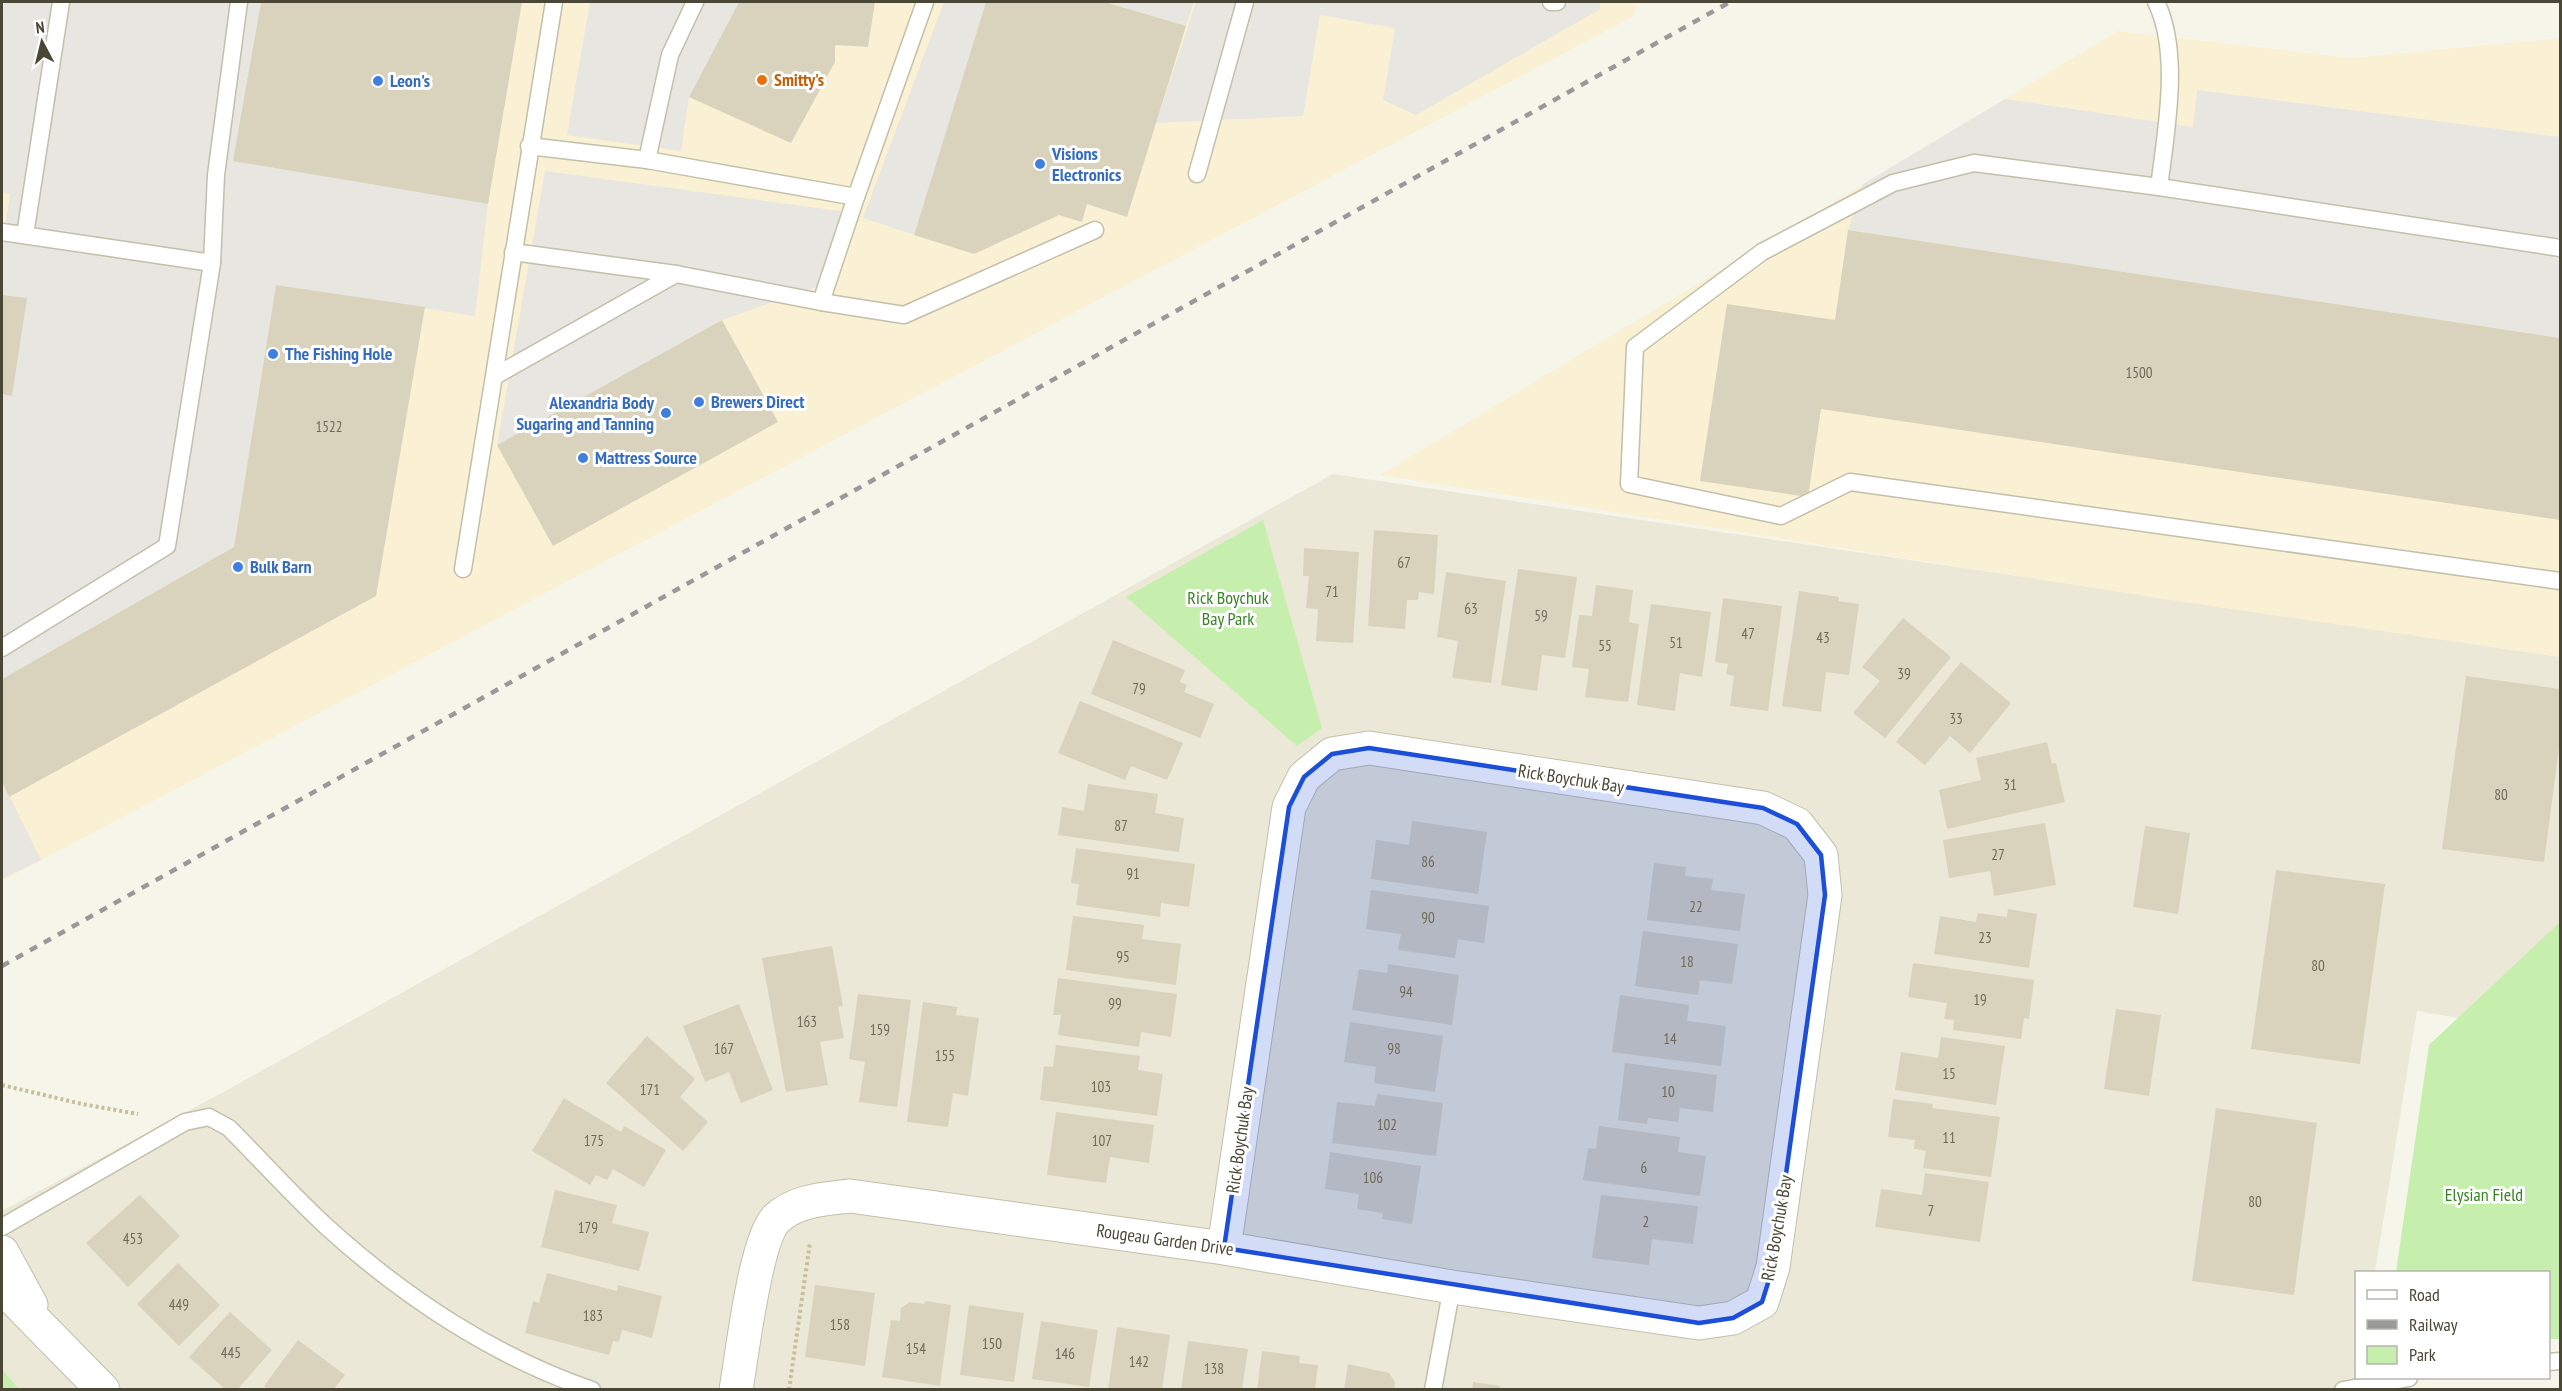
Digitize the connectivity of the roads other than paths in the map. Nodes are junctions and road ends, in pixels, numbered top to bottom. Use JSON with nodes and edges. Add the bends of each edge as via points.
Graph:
{"nodes":[{"id":1,"x":61,"y":2,"type":"edge"},
{"id":2,"x":239,"y":2,"type":"edge"},
{"id":3,"x":554,"y":2,"type":"edge"},
{"id":4,"x":695,"y":2,"type":"edge"},
{"id":5,"x":925,"y":2,"type":"edge"},
{"id":6,"x":1245,"y":2,"type":"edge"},
{"id":7,"x":2156,"y":2,"type":"edge"},
{"id":8,"x":529,"y":146,"type":"junction"},
{"id":9,"x":647,"y":160,"type":"junction"},
{"id":10,"x":1197,"y":174,"type":"dead end"},
{"id":11,"x":2159,"y":187,"type":"junction"},
{"id":12,"x":856,"y":197,"type":"junction"},
{"id":13,"x":1095,"y":230,"type":"dead end"},
{"id":14,"x":2,"y":232,"type":"edge"},
{"id":15,"x":25,"y":235,"type":"junction"},
{"id":16,"x":2560,"y":248,"type":"edge"},
{"id":17,"x":513,"y":252,"type":"junction"},
{"id":18,"x":212,"y":263,"type":"junction"},
{"id":19,"x":676,"y":274,"type":"junction"},
{"id":20,"x":821,"y":302,"type":"junction"},
{"id":21,"x":495,"y":376,"type":"junction"},
{"id":22,"x":463,"y":569,"type":"dead end"},
{"id":23,"x":2560,"y":581,"type":"edge"},
{"id":24,"x":2,"y":648,"type":"edge"},
{"id":25,"x":2,"y":1227,"type":"edge"},
{"id":26,"x":1224,"y":1248,"type":"junction"},
{"id":27,"x":2,"y":1252,"type":"edge"},
{"id":28,"x":2,"y":1287,"type":"edge"},
{"id":29,"x":1452,"y":1287,"type":"junction"},
{"id":30,"x":1733,"y":1318,"type":"joint"},
{"id":31,"x":45,"y":1330,"type":"junction"},
{"id":32,"x":2398,"y":1379,"type":"edge"},
{"id":33,"x":103,"y":1389,"type":"edge"},
{"id":34,"x":592,"y":1389,"type":"edge"},
{"id":35,"x":736,"y":1389,"type":"edge"},
{"id":36,"x":1433,"y":1389,"type":"edge"},
{"id":37,"x":2343,"y":1389,"type":"edge"}],
"edges":[{"from":1,"to":15,"type":"lane"},
{"from":2,"to":18,"type":"lane","via":[[216,175]]},
{"from":3,"to":8,"type":"lane"},
{"from":4,"to":9,"type":"lane","via":[[670,55]]},
{"from":5,"to":12,"type":"lane"},
{"from":6,"to":10,"type":"lane"},
{"from":7,"to":11,"type":"lane","via":[[2162,14],[2171,87]]},
{"from":8,"to":9,"type":"lane"},
{"from":8,"to":17,"type":"lane"},
{"from":9,"to":12,"type":"lane"},
{"from":11,"to":16,"type":"lane"},
{"from":11,"to":23,"type":"lane","via":[[1974,163],[1893,183],[1762,252],[1635,347],[1629,484],[1781,516],[1850,482]]},
{"from":12,"to":20,"type":"lane"},
{"from":13,"to":20,"type":"lane","via":[[904,315]]},
{"from":14,"to":15,"type":"lane"},
{"from":15,"to":18,"type":"lane"},
{"from":17,"to":19,"type":"lane"},
{"from":17,"to":21,"type":"lane"},
{"from":18,"to":24,"type":"lane","via":[[167,546]]},
{"from":19,"to":20,"type":"lane"},
{"from":19,"to":21,"type":"lane"},
{"from":21,"to":22,"type":"lane"},
{"from":25,"to":34,"type":"lane","via":[[185,1122],[209,1117],[228,1128],[328,1228],[391,1280],[468,1333],[562,1380]]},
{"from":26,"to":29,"type":"street","name":"Rougeau Garden Drive"},
{"from":26,"to":30,"type":"street","name":"Rick Boychuk Bay","via":[[1289,807],[1304,777],[1332,754],[1369,748],[1763,808],[1797,824],[1821,855],[1825,895],[1773,1268],[1762,1302]]},
{"from":26,"to":35,"type":"street","name":"Rougeau Garden Drive","via":[[850,1196],[806,1202],[776,1220],[760,1254]]},
{"from":27,"to":31,"type":"street"},
{"from":28,"to":31,"type":"street"},
{"from":29,"to":30,"type":"street","name":"Rougeau Garden Drive","via":[[1699,1323]]},
{"from":29,"to":36,"type":"lane"},
{"from":31,"to":33,"type":"street"},
{"from":32,"to":37,"type":"lane"}]}
